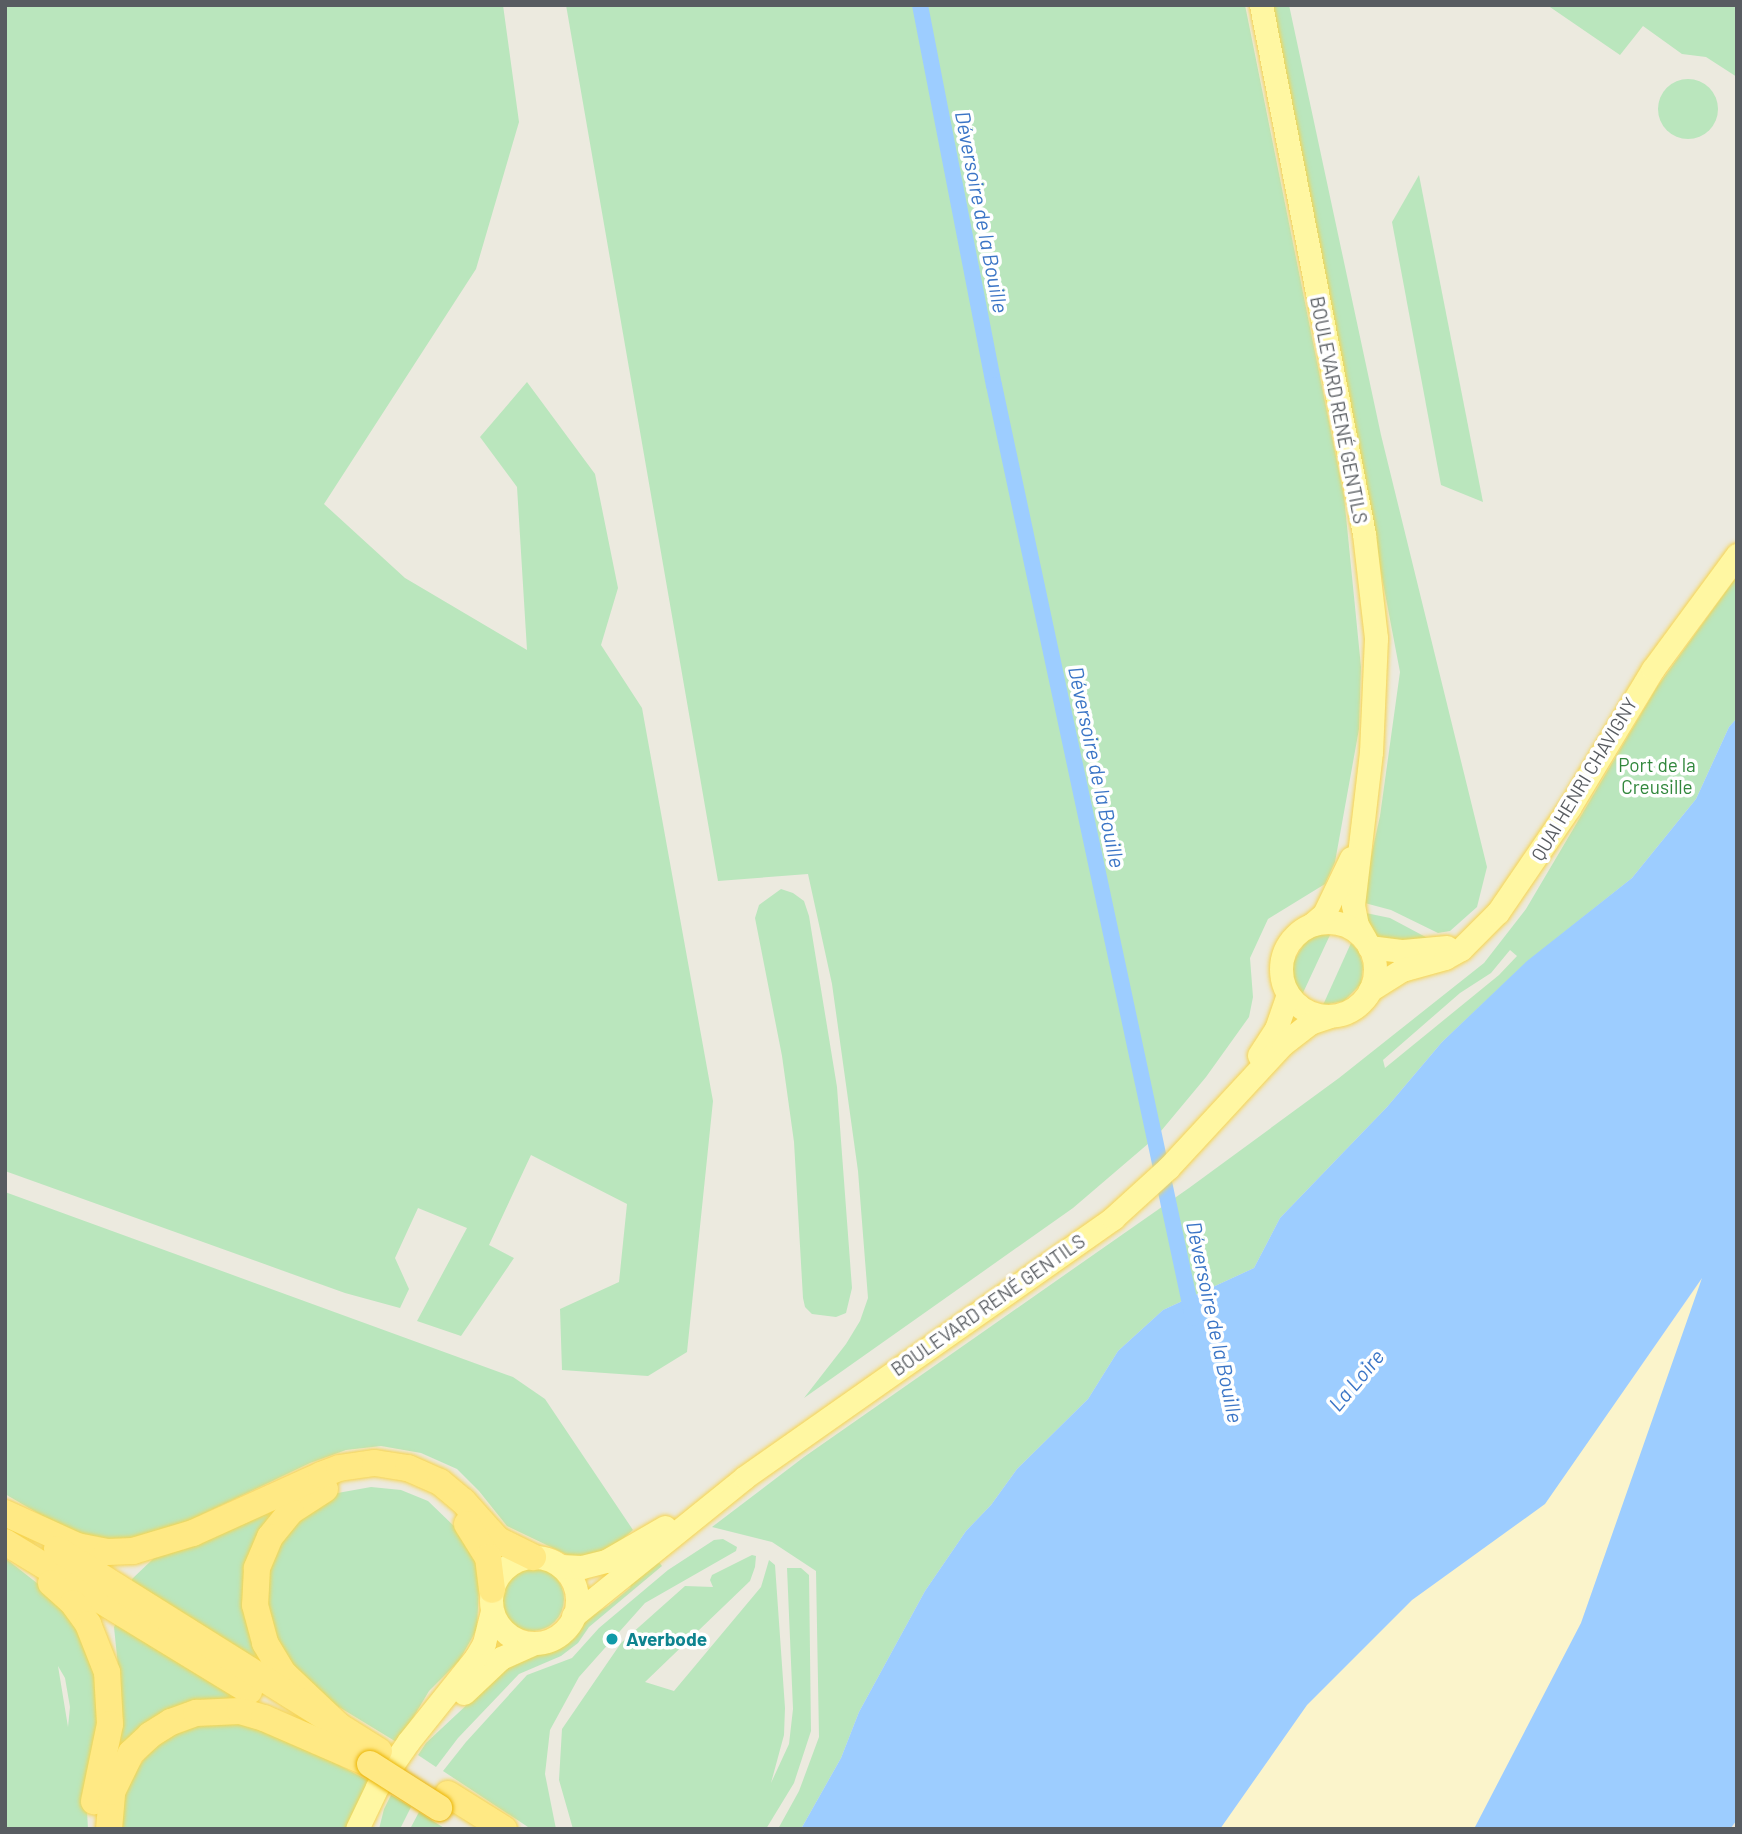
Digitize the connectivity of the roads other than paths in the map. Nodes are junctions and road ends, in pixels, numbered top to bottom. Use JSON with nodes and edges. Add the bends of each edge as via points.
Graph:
{"nodes":[{"id":1,"x":1261,"y":5,"type":"edge"},
{"id":2,"x":1737,"y":555,"type":"edge"},
{"id":3,"x":1364,"y":819,"type":"junction"},
{"id":4,"x":1311,"y":925,"type":"junction"},
{"id":5,"x":1478,"y":933,"type":"junction"},
{"id":6,"x":1367,"y":943,"type":"junction"},
{"id":7,"x":1370,"y":990,"type":"junction"},
{"id":8,"x":1288,"y":995,"type":"junction"},
{"id":9,"x":1327,"y":1017,"type":"junction"},
{"id":10,"x":1216,"y":1115,"type":"junction"},
{"id":11,"x":745,"y":1477,"type":"junction"},
{"id":12,"x":5,"y":1515,"type":"edge"},
{"id":13,"x":8,"y":1544,"type":"edge"},
{"id":14,"x":533,"y":1557,"type":"junction"},
{"id":15,"x":561,"y":1566,"type":"junction"},
{"id":16,"x":492,"y":1601,"type":"junction"},
{"id":17,"x":573,"y":1616,"type":"junction"},
{"id":18,"x":534,"y":1643,"type":"junction"},
{"id":19,"x":338,"y":1725,"type":"junction"},
{"id":20,"x":374,"y":1758,"type":"junction"},
{"id":21,"x":443,"y":1801,"type":"junction"},
{"id":22,"x":93,"y":1829,"type":"edge"},
{"id":23,"x":109,"y":1829,"type":"edge"},
{"id":24,"x":357,"y":1829,"type":"edge"},
{"id":25,"x":368,"y":1829,"type":"edge"},
{"id":26,"x":472,"y":1829,"type":"edge"},
{"id":27,"x":504,"y":1829,"type":"edge"}],
"edges":[{"from":1,"to":3,"type":"main road","name":"BOULEVARD RENÉ GENTILS","via":[[1364,534],[1376,638]]},
{"from":2,"to":5,"type":"main road","name":"QUAI HENRI CHAVIGNY","via":[[1637,693],[1515,890]]},
{"from":3,"to":4,"type":"main road","name":"BOULEVARD RENÉ GENTILS","via":[[1345,876],[1324,914]]},
{"from":3,"to":6,"type":"main road","name":"BOULEVARD RENÉ GENTILS","via":[[1353,907]]},
{"from":4,"to":6,"type":"main road","via":[[1340,923]]},
{"from":4,"to":8,"type":"main road","via":[[1291,939],[1281,960]]},
{"from":5,"to":6,"type":"main road","via":[[1450,946],[1422,951]]},
{"from":5,"to":7,"type":"main road","name":"QUAI HENRI CHAVIGNY","via":[[1445,958],[1402,970]]},
{"from":6,"to":7,"type":"main road","via":[[1375,968]]},
{"from":7,"to":9,"type":"main road","via":[[1353,1010]]},
{"from":8,"to":9,"type":"main road","via":[[1313,1015]]},
{"from":8,"to":10,"type":"main road","name":"BOULEVARD RENÉ GENTILS","via":[[1276,1029]]},
{"from":9,"to":10,"type":"main road","name":"BOULEVARD RENÉ GENTILS","via":[[1297,1031]]},
{"from":10,"to":11,"type":"main road","name":"BOULEVARD RENÉ GENTILS","via":[[1168,1168],[1113,1218]]},
{"from":11,"to":15,"type":"main road","name":"BOULEVARD RENÉ GENTILS","via":[[619,1555],[593,1565]]},
{"from":11,"to":17,"type":"main road","name":"BOULEVARD RENÉ GENTILS"},
{"from":12,"to":14,"type":"highway","via":[[77,1546],[126,1552],[192,1533],[321,1475],[375,1463],[408,1468],[440,1482],[498,1540]]},
{"from":12,"to":19,"type":"highway"},
{"from":13,"to":20,"type":"highway"},
{"from":13,"to":22,"type":"highway","via":[[73,1603],[100,1648],[107,1672],[110,1724],[94,1796]]},
{"from":14,"to":15,"type":"main road"},
{"from":14,"to":16,"type":"main road","via":[[506,1566]]},
{"from":15,"to":17,"type":"main road","via":[[575,1589]]},
{"from":16,"to":18,"type":"main road","via":[[508,1634]]},
{"from":16,"to":19,"type":"highway","via":[[491,1569],[479,1540],[452,1509],[419,1488],[383,1478],[363,1479],[323,1490],[291,1511],[270,1537],[257,1568],[258,1626],[283,1673]]},
{"from":16,"to":24,"type":"main road","via":[[484,1643],[476,1657],[408,1742],[377,1787]]},
{"from":17,"to":18,"type":"main road","via":[[558,1635]]},
{"from":18,"to":25,"type":"main road","via":[[487,1669],[432,1725],[383,1796]]},
{"from":19,"to":20,"type":"highway"},
{"from":20,"to":21,"type":"highway","bridge":true},
{"from":20,"to":23,"type":"highway","via":[[252,1714],[196,1713],[171,1722],[131,1753],[113,1792]]},
{"from":21,"to":26,"type":"highway"},
{"from":21,"to":27,"type":"highway"}]}
